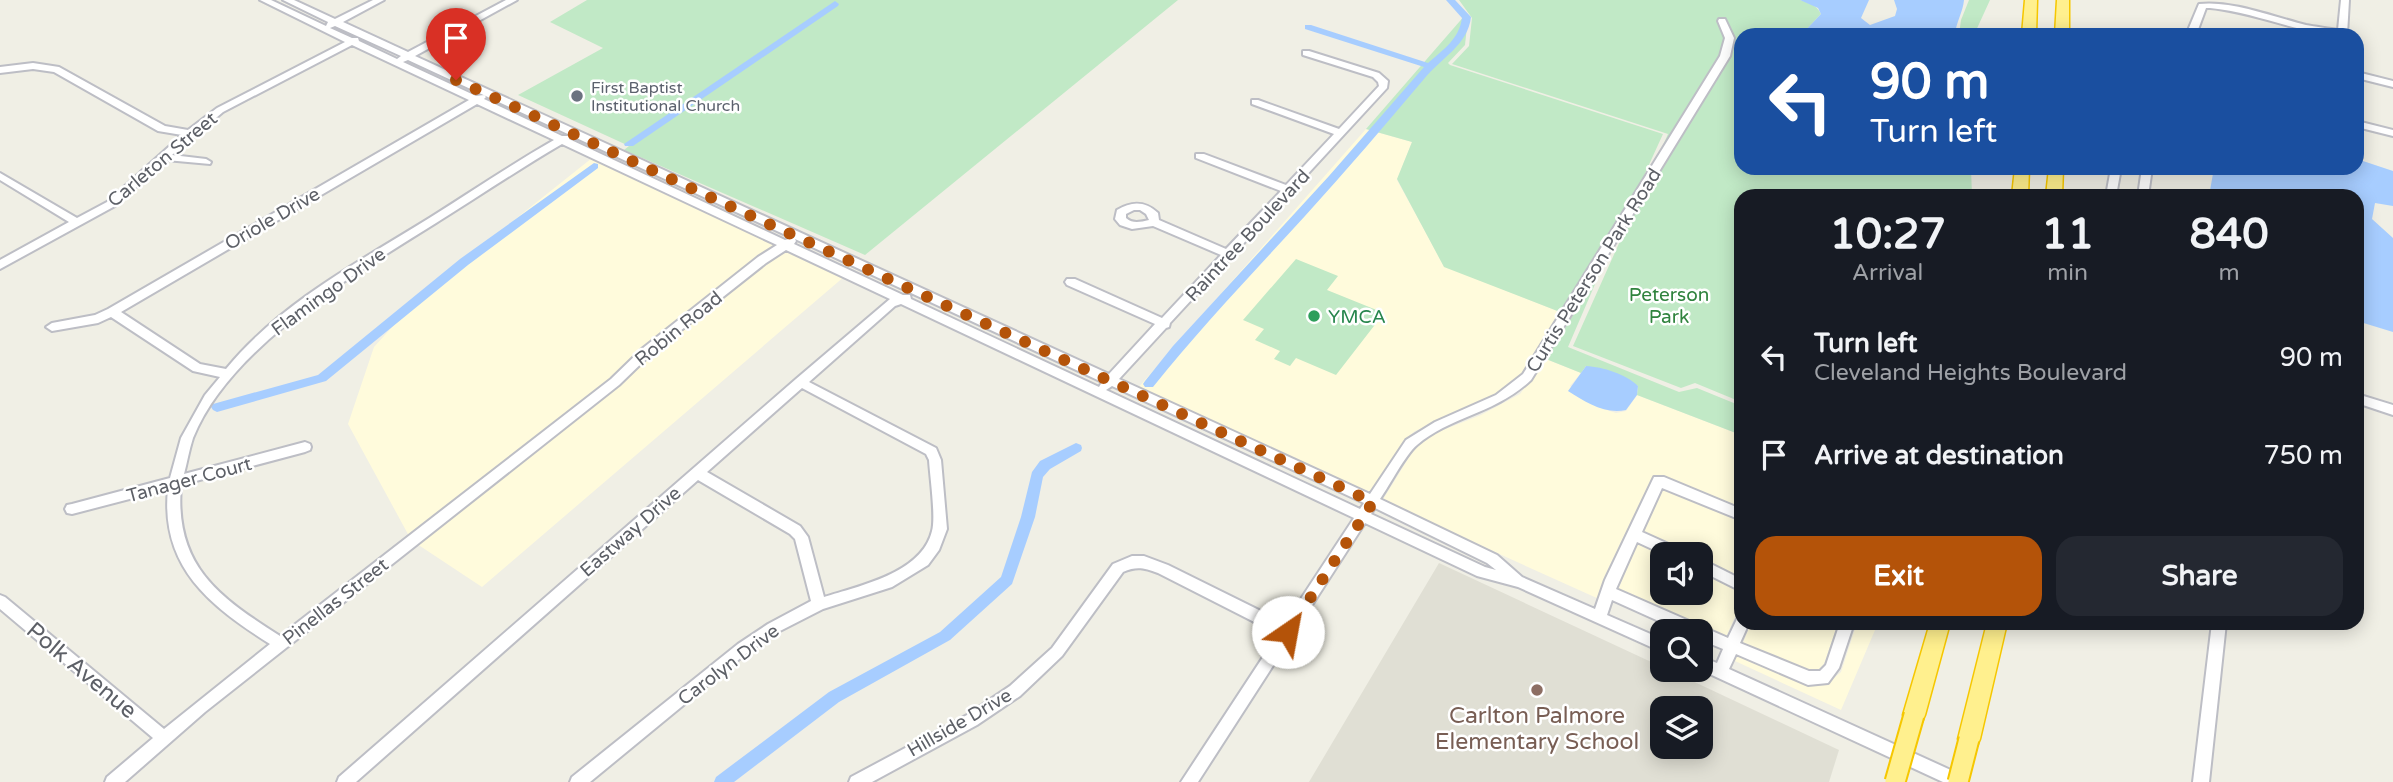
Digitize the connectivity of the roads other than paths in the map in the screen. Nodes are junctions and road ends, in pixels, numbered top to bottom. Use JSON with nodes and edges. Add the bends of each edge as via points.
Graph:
{"nodes":[{"id":1,"x":264,"y":0,"type":"edge"},
{"id":2,"x":287,"y":0,"type":"edge"},
{"id":3,"x":380,"y":0,"type":"edge"},
{"id":4,"x":513,"y":0,"type":"edge"},
{"id":5,"x":2031,"y":0,"type":"edge"},
{"id":6,"x":2063,"y":0,"type":"edge"},
{"id":7,"x":2345,"y":0,"type":"edge"},
{"id":8,"x":1722,"y":22,"type":"dead end"},
{"id":9,"x":334,"y":23,"type":"junction"},
{"id":10,"x":324,"y":28,"type":"junction"},
{"id":11,"x":2029,"y":28,"type":"edge"},
{"id":12,"x":2062,"y":28,"type":"edge"},
{"id":13,"x":2194,"y":28,"type":"edge"},
{"id":14,"x":2312,"y":28,"type":"edge"},
{"id":15,"x":2343,"y":28,"type":"edge"},
{"id":16,"x":357,"y":39,"type":"junction"},
{"id":17,"x":1306,"y":52,"type":"dead end"},
{"id":18,"x":401,"y":59,"type":"junction"},
{"id":19,"x":0,"y":70,"type":"edge"},
{"id":20,"x":2364,"y":77,"type":"edge"},
{"id":21,"x":2393,"y":84,"type":"edge"},
{"id":22,"x":481,"y":97,"type":"junction"},
{"id":23,"x":1255,"y":102,"type":"dead end"},
{"id":24,"x":2364,"y":126,"type":"edge"},
{"id":25,"x":190,"y":133,"type":"junction"},
{"id":26,"x":1341,"y":133,"type":"junction"},
{"id":27,"x":2393,"y":133,"type":"edge"},
{"id":28,"x":567,"y":136,"type":"junction"},
{"id":29,"x":1200,"y":156,"type":"dead end"},
{"id":30,"x":164,"y":158,"type":"junction"},
{"id":31,"x":206,"y":162,"type":"dead end"},
{"id":32,"x":0,"y":176,"type":"edge"},
{"id":33,"x":665,"y":182,"type":"junction"},
{"id":34,"x":1288,"y":190,"type":"junction"},
{"id":35,"x":1154,"y":222,"type":"dead end"},
{"id":36,"x":78,"y":223,"type":"junction"},
{"id":37,"x":800,"y":238,"type":"junction"},
{"id":38,"x":785,"y":244,"type":"junction"},
{"id":39,"x":1229,"y":254,"type":"junction"},
{"id":40,"x":0,"y":265,"type":"edge"},
{"id":41,"x":1071,"y":282,"type":"dead end"},
{"id":42,"x":923,"y":294,"type":"junction"},
{"id":43,"x":905,"y":299,"type":"junction"},
{"id":44,"x":112,"y":312,"type":"junction"},
{"id":45,"x":1165,"y":324,"type":"junction"},
{"id":46,"x":51,"y":327,"type":"dead end"},
{"id":47,"x":229,"y":374,"type":"junction"},
{"id":48,"x":1109,"y":381,"type":"junction"},
{"id":49,"x":800,"y":382,"type":"junction"},
{"id":50,"x":1100,"y":391,"type":"junction"},
{"id":51,"x":2364,"y":400,"type":"edge"},
{"id":52,"x":2393,"y":410,"type":"edge"},
{"id":53,"x":560,"y":424,"type":"joint"},
{"id":54,"x":305,"y":447,"type":"dead end"},
{"id":55,"x":697,"y":472,"type":"junction"},
{"id":56,"x":175,"y":483,"type":"junction"},
{"id":57,"x":1373,"y":502,"type":"junction"},
{"id":58,"x":72,"y":509,"type":"dead end"},
{"id":59,"x":1734,"y":512,"type":"edge"},
{"id":60,"x":1364,"y":515,"type":"junction"},
{"id":61,"x":1633,"y":534,"type":"junction"},
{"id":62,"x":1651,"y":542,"type":"edge"},
{"id":63,"x":1713,"y":571,"type":"edge"},
{"id":64,"x":1521,"y":582,"type":"junction"},
{"id":65,"x":1734,"y":582,"type":"edge"},
{"id":66,"x":1609,"y":592,"type":"junction"},
{"id":67,"x":0,"y":601,"type":"edge"},
{"id":68,"x":819,"y":604,"type":"junction"},
{"id":69,"x":1599,"y":618,"type":"junction"},
{"id":70,"x":1670,"y":619,"type":"edge"},
{"id":71,"x":1739,"y":630,"type":"edge"},
{"id":72,"x":1845,"y":630,"type":"edge"},
{"id":73,"x":1938,"y":630,"type":"edge"},
{"id":74,"x":1995,"y":630,"type":"edge"},
{"id":75,"x":2218,"y":630,"type":"edge"},
{"id":76,"x":1288,"y":632,"type":"junction"},
{"id":77,"x":1713,"y":637,"type":"edge"},
{"id":78,"x":1650,"y":641,"type":"edge"},
{"id":79,"x":280,"y":643,"type":"junction"},
{"id":80,"x":1732,"y":645,"type":"junction"},
{"id":81,"x":1713,"y":668,"type":"edge"},
{"id":82,"x":1721,"y":671,"type":"junction"},
{"id":83,"x":166,"y":738,"type":"junction"},
{"id":84,"x":113,"y":782,"type":"edge"},
{"id":85,"x":345,"y":782,"type":"edge"},
{"id":86,"x":578,"y":782,"type":"edge"},
{"id":87,"x":857,"y":782,"type":"edge"},
{"id":88,"x":1189,"y":782,"type":"edge"},
{"id":89,"x":1895,"y":782,"type":"edge"},
{"id":90,"x":1959,"y":782,"type":"edge"},
{"id":91,"x":2201,"y":782,"type":"edge"}],
"edges":[{"from":1,"to":10,"type":"street"},
{"from":2,"to":9,"type":"street"},
{"from":3,"to":9,"type":"street"},
{"from":4,"to":18,"type":"street"},
{"from":5,"to":11,"type":"highway"},
{"from":6,"to":12,"type":"highway"},
{"from":7,"to":15,"type":"street"},
{"from":8,"to":57,"type":"street","name":"Curtis Peterson Park Road","via":[[1730,35],[1725,57],[1527,377],[1500,399],[1420,434]]},
{"from":9,"to":10,"type":"street"},
{"from":9,"to":16,"type":"street"},
{"from":10,"to":16,"type":"street"},
{"from":13,"to":14,"type":"street","via":[[2202,6],[2212,1]]},
{"from":16,"to":18,"type":"street"},
{"from":16,"to":25,"type":"street","name":"Carleton Street","via":[[220,110]]},
{"from":17,"to":26,"type":"street","name":"Raintree Boulevard","via":[[1378,76],[1384,86]]},
{"from":18,"to":22,"type":"street"},
{"from":19,"to":25,"type":"street","via":[[56,69],[162,129]]},
{"from":20,"to":21,"type":"street"},
{"from":22,"to":28,"type":"street"},
{"from":22,"to":44,"type":"street","name":"Oriole Drive"},
{"from":23,"to":26,"type":"street"},
{"from":24,"to":27,"type":"street"},
{"from":25,"to":30,"type":"street","name":"Carleton Street"},
{"from":26,"to":34,"type":"street","name":"Raintree Boulevard"},
{"from":28,"to":33,"type":"street"},
{"from":28,"to":47,"type":"street","name":"Flamingo Drive","via":[[329,287],[269,334]]},
{"from":29,"to":34,"type":"street"},
{"from":30,"to":31,"type":"street"},
{"from":30,"to":36,"type":"street","name":"Carleton Street","via":[[120,197]]},
{"from":32,"to":36,"type":"street"},
{"from":33,"to":37,"type":"street"},
{"from":33,"to":38,"type":"street"},
{"from":34,"to":39,"type":"street","name":"Raintree Boulevard"},
{"from":35,"to":39,"type":"street"},
{"from":36,"to":40,"type":"street","name":"Carleton Street"},
{"from":37,"to":38,"type":"street","name":"Robin Road"},
{"from":37,"to":42,"type":"street"},
{"from":38,"to":43,"type":"street"},
{"from":38,"to":53,"type":"street","name":"Robin Road"},
{"from":39,"to":45,"type":"street","name":"Raintree Boulevard"},
{"from":41,"to":45,"type":"street"},
{"from":42,"to":43,"type":"street","name":"Eastway Drive"},
{"from":42,"to":48,"type":"street"},
{"from":43,"to":49,"type":"street","name":"Eastway Drive","via":[[891,303]]},
{"from":43,"to":50,"type":"street"},
{"from":44,"to":46,"type":"street","name":"Oriole Drive"},
{"from":44,"to":47,"type":"street","via":[[197,368]]},
{"from":45,"to":48,"type":"street","name":"Raintree Boulevard"},
{"from":47,"to":56,"type":"street","name":"Flamingo Drive","via":[[192,428]]},
{"from":48,"to":50,"type":"street","name":"Raintree Boulevard"},
{"from":48,"to":57,"type":"street"},
{"from":49,"to":55,"type":"street","name":"Eastway Drive"},
{"from":49,"to":68,"type":"street","name":"Carolyn Drive","via":[[924,446],[935,460],[940,529],[923,561],[887,583]]},
{"from":50,"to":60,"type":"street"},
{"from":51,"to":52,"type":"street"},
{"from":53,"to":79,"type":"street","name":"Pinellas Street"},
{"from":54,"to":56,"type":"street","name":"Tanager Court"},
{"from":55,"to":68,"type":"street","via":[[795,530],[801,537]]},
{"from":55,"to":85,"type":"street","name":"Eastway Drive"},
{"from":56,"to":58,"type":"street","name":"Tanager Court"},
{"from":56,"to":79,"type":"street","name":"Flamingo Drive","via":[[176,528],[192,571],[214,595]]},
{"from":57,"to":60,"type":"street","name":"Curtis Peterson Park Road"},
{"from":57,"to":64,"type":"street","via":[[1492,559]]},
{"from":59,"to":61,"type":"street","via":[[1659,481]]},
{"from":60,"to":64,"type":"street","via":[[1482,572]]},
{"from":60,"to":76,"type":"street","name":"Curtis Peterson Park Road"},
{"from":61,"to":62,"type":"street"},
{"from":61,"to":66,"type":"street"},
{"from":63,"to":65,"type":"street"},
{"from":64,"to":69,"type":"street"},
{"from":66,"to":69,"type":"street"},
{"from":66,"to":70,"type":"street"},
{"from":67,"to":83,"type":"street","name":"Polk Avenue"},
{"from":68,"to":86,"type":"street","name":"Carolyn Drive","via":[[743,648]]},
{"from":69,"to":78,"type":"street"},
{"from":71,"to":80,"type":"street"},
{"from":72,"to":80,"type":"street","via":[[1832,668],[1823,678],[1808,678]]},
{"from":73,"to":89,"type":"highway","bridge":true},
{"from":74,"to":90,"type":"highway","bridge":true},
{"from":75,"to":91,"type":"street"},
{"from":76,"to":87,"type":"street","name":"Hillside Drive","via":[[1163,569],[1144,562],[1123,565],[1111,575],[1057,652],[1015,691],[972,720]]},
{"from":76,"to":88,"type":"street","name":"Curtis Peterson Park Road"},
{"from":77,"to":80,"type":"street"},
{"from":79,"to":83,"type":"street","name":"Pinellas Street"},
{"from":80,"to":82,"type":"street"},
{"from":81,"to":82,"type":"street"},
{"from":82,"to":90,"type":"street"},
{"from":83,"to":84,"type":"street","name":"Pinellas Street"}]}
